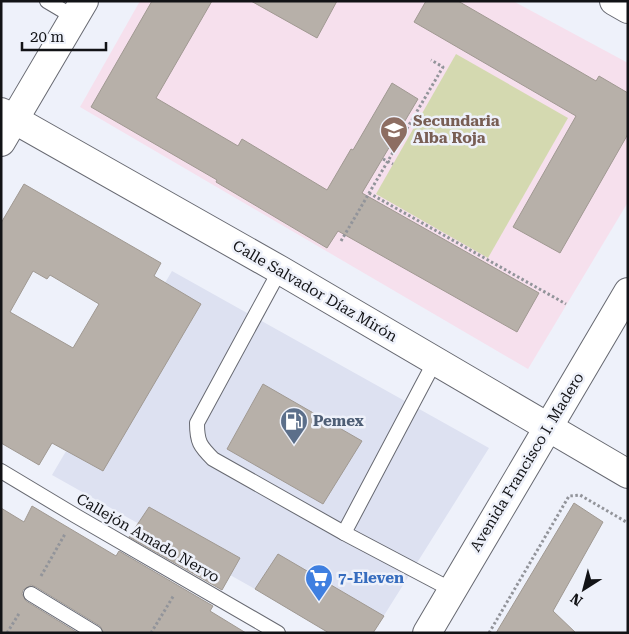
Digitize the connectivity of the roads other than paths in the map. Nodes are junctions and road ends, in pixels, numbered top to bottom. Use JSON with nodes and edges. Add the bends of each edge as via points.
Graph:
{"nodes":[{"id":1,"x":47,"y":1,"type":"edge"},
{"id":2,"x":614,"y":1,"type":"edge"},
{"id":3,"x":79,"y":9,"type":"edge"},
{"id":4,"x":628,"y":9,"type":"edge"},
{"id":5,"x":6,"y":125,"type":"edge"},
{"id":6,"x":280,"y":270,"type":"junction"},
{"id":7,"x":628,"y":292,"type":"edge"},
{"id":8,"x":434,"y":361,"type":"junction"},
{"id":9,"x":548,"y":427,"type":"junction"},
{"id":10,"x":1,"y":471,"type":"edge"},
{"id":11,"x":628,"y":474,"type":"edge"},
{"id":12,"x":344,"y":533,"type":"junction"},
{"id":13,"x":452,"y":590,"type":"junction"},
{"id":14,"x":31,"y":594,"type":"dead end"},
{"id":15,"x":95,"y":633,"type":"edge"},
{"id":16,"x":278,"y":633,"type":"edge"},
{"id":17,"x":427,"y":633,"type":"edge"}],
"edges":[{"from":1,"to":3,"type":"lane"},
{"from":2,"to":4,"type":"main road"},
{"from":3,"to":5,"type":"main road"},
{"from":5,"to":6,"type":"main road","name":"Calle Salvador Díaz Mirón"},
{"from":6,"to":8,"type":"main road","name":"Calle Salvador Díaz Mirón"},
{"from":6,"to":12,"type":"lane","via":[[197,423],[197,437],[201,447],[213,459]]},
{"from":7,"to":9,"type":"main road","name":"Avenida Francisco I. Madero"},
{"from":8,"to":9,"type":"main road","name":"Calle Salvador Díaz Mirón"},
{"from":8,"to":12,"type":"lane"},
{"from":9,"to":11,"type":"main road","name":"Calle Salvador Díaz Mirón"},
{"from":9,"to":13,"type":"main road","name":"Avenida Francisco I. Madero"},
{"from":10,"to":16,"type":"lane","name":"Callejón Amado Nervo"},
{"from":12,"to":13,"type":"lane"},
{"from":13,"to":17,"type":"main road","name":"Avenida Francisco I. Madero"},
{"from":14,"to":15,"type":"lane"}]}
